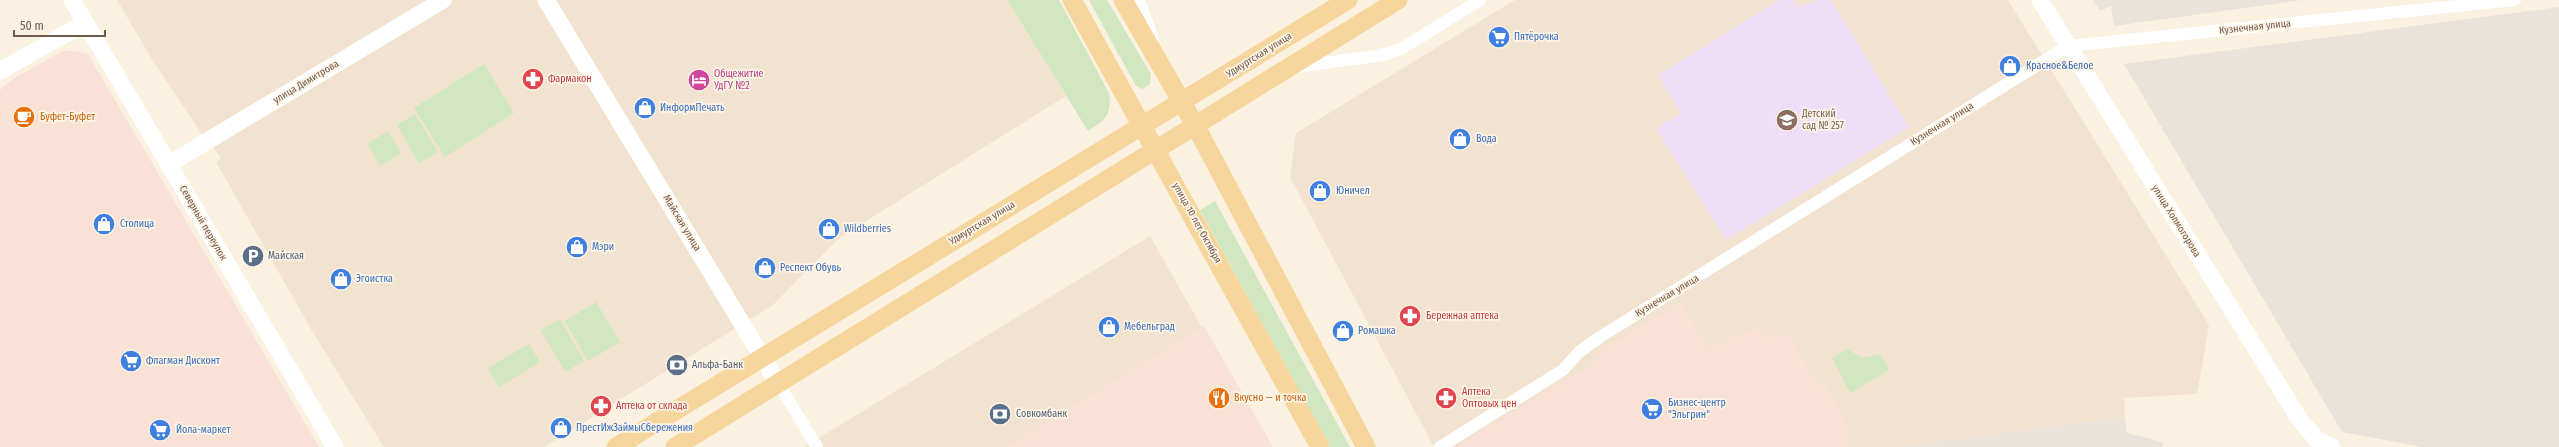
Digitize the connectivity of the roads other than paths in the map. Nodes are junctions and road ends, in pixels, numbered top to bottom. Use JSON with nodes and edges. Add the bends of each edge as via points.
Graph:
{"nodes":[{"id":1,"x":72,"y":0,"type":"edge"},
{"id":2,"x":443,"y":0,"type":"edge"},
{"id":3,"x":546,"y":0,"type":"edge"},
{"id":4,"x":1072,"y":0,"type":"edge"},
{"id":5,"x":1123,"y":0,"type":"edge"},
{"id":6,"x":1139,"y":0,"type":"edge"},
{"id":7,"x":1348,"y":0,"type":"edge"},
{"id":8,"x":1398,"y":0,"type":"edge"},
{"id":9,"x":1480,"y":0,"type":"edge"},
{"id":10,"x":2040,"y":0,"type":"edge"},
{"id":11,"x":2515,"y":0,"type":"edge"},
{"id":12,"x":85,"y":23,"type":"junction"},
{"id":13,"x":2068,"y":46,"type":"junction"},
{"id":14,"x":1289,"y":68,"type":"junction"},
{"id":15,"x":0,"y":71,"type":"edge"},
{"id":16,"x":1166,"y":76,"type":"junction"},
{"id":17,"x":1181,"y":102,"type":"junction"},
{"id":18,"x":1143,"y":125,"type":"junction"},
{"id":19,"x":1195,"y":125,"type":"junction"},
{"id":20,"x":1156,"y":149,"type":"junction"},
{"id":21,"x":169,"y":164,"type":"junction"},
{"id":22,"x":762,"y":358,"type":"junction"},
{"id":23,"x":778,"y":383,"type":"junction"},
{"id":24,"x":704,"y":393,"type":"junction"},
{"id":25,"x":722,"y":417,"type":"junction"},
{"id":26,"x":2324,"y":443,"type":"edge"},
{"id":27,"x":335,"y":447,"type":"edge"},
{"id":28,"x":616,"y":447,"type":"edge"},
{"id":29,"x":675,"y":447,"type":"edge"},
{"id":30,"x":817,"y":447,"type":"edge"},
{"id":31,"x":1320,"y":447,"type":"edge"},
{"id":32,"x":1366,"y":447,"type":"edge"},
{"id":33,"x":1440,"y":447,"type":"edge"}],
"edges":[{"from":1,"to":12,"type":"street","name":"Северный переулок"},
{"from":2,"to":21,"type":"street","name":"улица Димитрова"},
{"from":3,"to":22,"type":"street","name":"Майская улица"},
{"from":4,"to":18,"type":"main road","name":"улица 10 лет Октября"},
{"from":5,"to":16,"type":"main road"},
{"from":6,"to":16,"type":"street"},
{"from":7,"to":17,"type":"main road","name":"Удмуртская улица"},
{"from":8,"to":14,"type":"main road"},
{"from":9,"to":14,"type":"street","via":[[1417,40],[1383,55]]},
{"from":10,"to":13,"type":"street","name":"улица Холмогорова"},
{"from":11,"to":13,"type":"street","name":"Кузнечная улица"},
{"from":12,"to":15,"type":"street"},
{"from":12,"to":21,"type":"street","name":"Северный переулок"},
{"from":13,"to":26,"type":"street","name":"улица Холмогорова","via":[[2283,394],[2300,420]]},
{"from":13,"to":33,"type":"street","name":"Кузнечная улица","via":[[1600,337],[1579,352],[1563,370]]},
{"from":14,"to":19,"type":"main road"},
{"from":16,"to":17,"type":"main road"},
{"from":17,"to":18,"type":"main road","name":"Удмуртская улица"},
{"from":17,"to":19,"type":"main road"},
{"from":18,"to":20,"type":"main road","name":"улица 10 лет Октября"},
{"from":18,"to":22,"type":"main road","name":"Удмуртская улица"},
{"from":19,"to":20,"type":"main road"},
{"from":19,"to":32,"type":"main road"},
{"from":20,"to":23,"type":"main road"},
{"from":20,"to":31,"type":"main road","name":"улица 10 лет Октября"},
{"from":21,"to":27,"type":"street","name":"Северный переулок"},
{"from":22,"to":23,"type":"street","name":"Майская улица"},
{"from":22,"to":24,"type":"main road","name":"Удмуртская улица"},
{"from":23,"to":25,"type":"main road"},
{"from":23,"to":30,"type":"street","name":"Майская улица"},
{"from":24,"to":25,"type":"main road","via":[[716,395],[721,401],[724,407]]},
{"from":24,"to":28,"type":"main road","name":"Удмуртская улица"},
{"from":25,"to":29,"type":"main road"}]}
